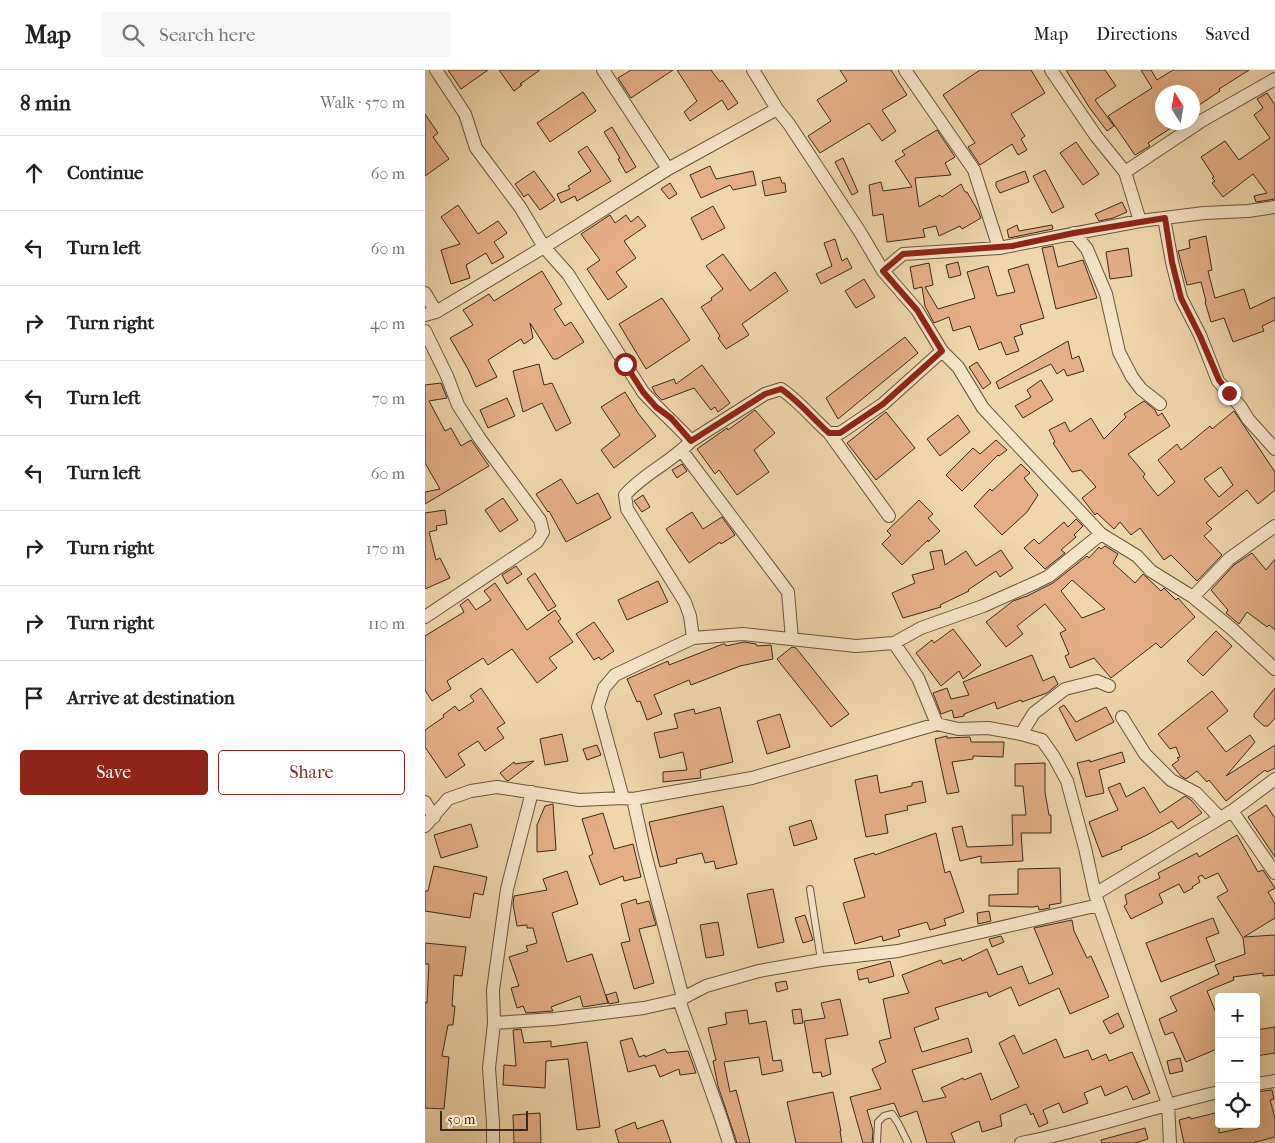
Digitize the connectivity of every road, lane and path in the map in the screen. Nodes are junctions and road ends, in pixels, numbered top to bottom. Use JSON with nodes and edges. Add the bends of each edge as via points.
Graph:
{"nodes":[{"id":1,"x":436,"y":70,"type":"edge"},
{"id":2,"x":603,"y":70,"type":"edge"},
{"id":3,"x":753,"y":70,"type":"edge"},
{"id":4,"x":905,"y":70,"type":"edge"},
{"id":5,"x":1051,"y":70,"type":"edge"},
{"id":6,"x":1275,"y":79,"type":"edge"},
{"id":7,"x":777,"y":110,"type":"junction"},
{"id":8,"x":668,"y":169,"type":"junction"},
{"id":9,"x":1125,"y":172,"type":"junction"},
{"id":10,"x":1275,"y":207,"type":"edge"},
{"id":11,"x":1165,"y":218,"type":"junction"},
{"id":12,"x":1141,"y":222,"type":"junction"},
{"id":13,"x":1074,"y":233,"type":"junction"},
{"id":14,"x":544,"y":247,"type":"junction"},
{"id":15,"x":999,"y":248,"type":"junction"},
{"id":16,"x":883,"y":271,"type":"junction"},
{"id":17,"x":425,"y":293,"type":"edge"},
{"id":18,"x":431,"y":313,"type":"edge"},
{"id":19,"x":425,"y":331,"type":"edge"},
{"id":20,"x":942,"y":351,"type":"junction"},
{"id":21,"x":1160,"y":404,"type":"dead end"},
{"id":22,"x":829,"y":433,"type":"junction"},
{"id":23,"x":691,"y":441,"type":"junction"},
{"id":24,"x":1275,"y":449,"type":"edge"},
{"id":25,"x":682,"y":451,"type":"junction"},
{"id":26,"x":889,"y":516,"type":"dead end"},
{"id":27,"x":1275,"y":526,"type":"edge"},
{"id":28,"x":1101,"y":534,"type":"junction"},
{"id":29,"x":1193,"y":597,"type":"junction"},
{"id":30,"x":425,"y":617,"type":"edge"},
{"id":31,"x":693,"y":638,"type":"junction"},
{"id":32,"x":792,"y":639,"type":"junction"},
{"id":33,"x":894,"y":643,"type":"junction"},
{"id":34,"x":1275,"y":669,"type":"edge"},
{"id":35,"x":1109,"y":686,"type":"dead end"},
{"id":36,"x":1122,"y":717,"type":"dead end"},
{"id":37,"x":937,"y":724,"type":"junction"},
{"id":38,"x":1021,"y":734,"type":"junction"},
{"id":39,"x":1275,"y":779,"type":"edge"},
{"id":40,"x":532,"y":792,"type":"junction"},
{"id":41,"x":628,"y":799,"type":"junction"},
{"id":42,"x":425,"y":802,"type":"edge"},
{"id":43,"x":1232,"y":811,"type":"junction"},
{"id":44,"x":1220,"y":818,"type":"junction"},
{"id":45,"x":429,"y":822,"type":"edge"},
{"id":46,"x":1275,"y":873,"type":"edge"},
{"id":47,"x":810,"y":888,"type":"dead end"},
{"id":48,"x":1097,"y":900,"type":"junction"},
{"id":49,"x":821,"y":960,"type":"junction"},
{"id":50,"x":681,"y":999,"type":"junction"},
{"id":51,"x":494,"y":1023,"type":"junction"},
{"id":52,"x":1275,"y":1081,"type":"edge"},
{"id":53,"x":1260,"y":1083,"type":"edge"},
{"id":54,"x":1215,"y":1093,"type":"edge"},
{"id":55,"x":1168,"y":1104,"type":"junction"},
{"id":56,"x":493,"y":1143,"type":"edge"},
{"id":57,"x":729,"y":1143,"type":"edge"},
{"id":58,"x":877,"y":1143,"type":"edge"},
{"id":59,"x":908,"y":1143,"type":"edge"},
{"id":60,"x":1021,"y":1143,"type":"edge"},
{"id":61,"x":1170,"y":1143,"type":"edge"}],
"edges":[{"from":1,"to":14,"type":"street","via":[[465,114],[475,148],[520,207]]},
{"from":2,"to":8,"type":"street"},
{"from":3,"to":7,"type":"street"},
{"from":4,"to":15,"type":"street","via":[[974,170]]},
{"from":5,"to":9,"type":"street"},
{"from":6,"to":9,"type":"street","via":[[1203,120]]},
{"from":7,"to":8,"type":"street"},
{"from":7,"to":16,"type":"street"},
{"from":8,"to":14,"type":"street"},
{"from":9,"to":12,"type":"street"},
{"from":10,"to":11,"type":"street"},
{"from":11,"to":12,"type":"street"},
{"from":11,"to":24,"type":"street","via":[[1181,298],[1219,380],[1247,419]]},
{"from":12,"to":13,"type":"street"},
{"from":13,"to":15,"type":"street"},
{"from":13,"to":21,"type":"street","via":[[1087,249],[1106,294],[1119,352],[1141,389]]},
{"from":14,"to":18,"type":"street"},
{"from":14,"to":23,"type":"street","via":[[568,274],[643,392]]},
{"from":15,"to":16,"type":"street","via":[[903,254]]},
{"from":16,"to":20,"type":"street","via":[[917,310]]},
{"from":17,"to":18,"type":"street"},
{"from":19,"to":30,"type":"street","via":[[458,405],[539,520],[543,532],[537,542]]},
{"from":20,"to":22,"type":"street","via":[[883,404],[840,433]]},
{"from":20,"to":28,"type":"street","via":[[958,367],[983,408]]},
{"from":22,"to":23,"type":"street","via":[[781,389],[765,394]]},
{"from":22,"to":26,"type":"street"},
{"from":23,"to":25,"type":"street"},
{"from":25,"to":31,"type":"street","via":[[635,483],[625,495],[627,509],[685,602]]},
{"from":25,"to":32,"type":"street","via":[[788,592]]},
{"from":27,"to":29,"type":"street","via":[[1229,560]]},
{"from":28,"to":29,"type":"street"},
{"from":28,"to":33,"type":"street","via":[[1037,582],[921,628]]},
{"from":29,"to":34,"type":"street"},
{"from":31,"to":32,"type":"street","via":[[743,634]]},
{"from":31,"to":41,"type":"street","via":[[615,675],[604,688],[598,708]]},
{"from":32,"to":33,"type":"street","via":[[856,646]]},
{"from":33,"to":37,"type":"street","via":[[918,678]]},
{"from":35,"to":38,"type":"street","via":[[1097,681],[1065,689],[1034,713]]},
{"from":36,"to":44,"type":"street","via":[[1145,754],[1171,780],[1196,793]]},
{"from":37,"to":38,"type":"street"},
{"from":37,"to":41,"type":"street","via":[[752,778]]},
{"from":38,"to":48,"type":"street","via":[[1042,740],[1067,781]]},
{"from":39,"to":43,"type":"street"},
{"from":40,"to":41,"type":"street","via":[[579,800]]},
{"from":40,"to":45,"type":"street","via":[[497,787],[471,791],[448,799]]},
{"from":40,"to":51,"type":"street","via":[[507,889],[493,990]]},
{"from":41,"to":50,"type":"street","via":[[645,853]]},
{"from":42,"to":45,"type":"street"},
{"from":43,"to":44,"type":"street"},
{"from":43,"to":46,"type":"street"},
{"from":44,"to":48,"type":"street"},
{"from":47,"to":49,"type":"lane"},
{"from":48,"to":49,"type":"street","via":[[898,951]]},
{"from":48,"to":55,"type":"street"},
{"from":49,"to":50,"type":"street","via":[[725,980]]},
{"from":50,"to":51,"type":"street","via":[[644,1008],[554,1020]]},
{"from":50,"to":57,"type":"street"},
{"from":51,"to":56,"type":"street","via":[[489,1068]]},
{"from":52,"to":53,"type":"street"},
{"from":54,"to":55,"type":"street"},
{"from":55,"to":60,"type":"street"},
{"from":55,"to":61,"type":"street"},
{"from":58,"to":59,"type":"lane","via":[[878,1122],[892,1114]]}]}
